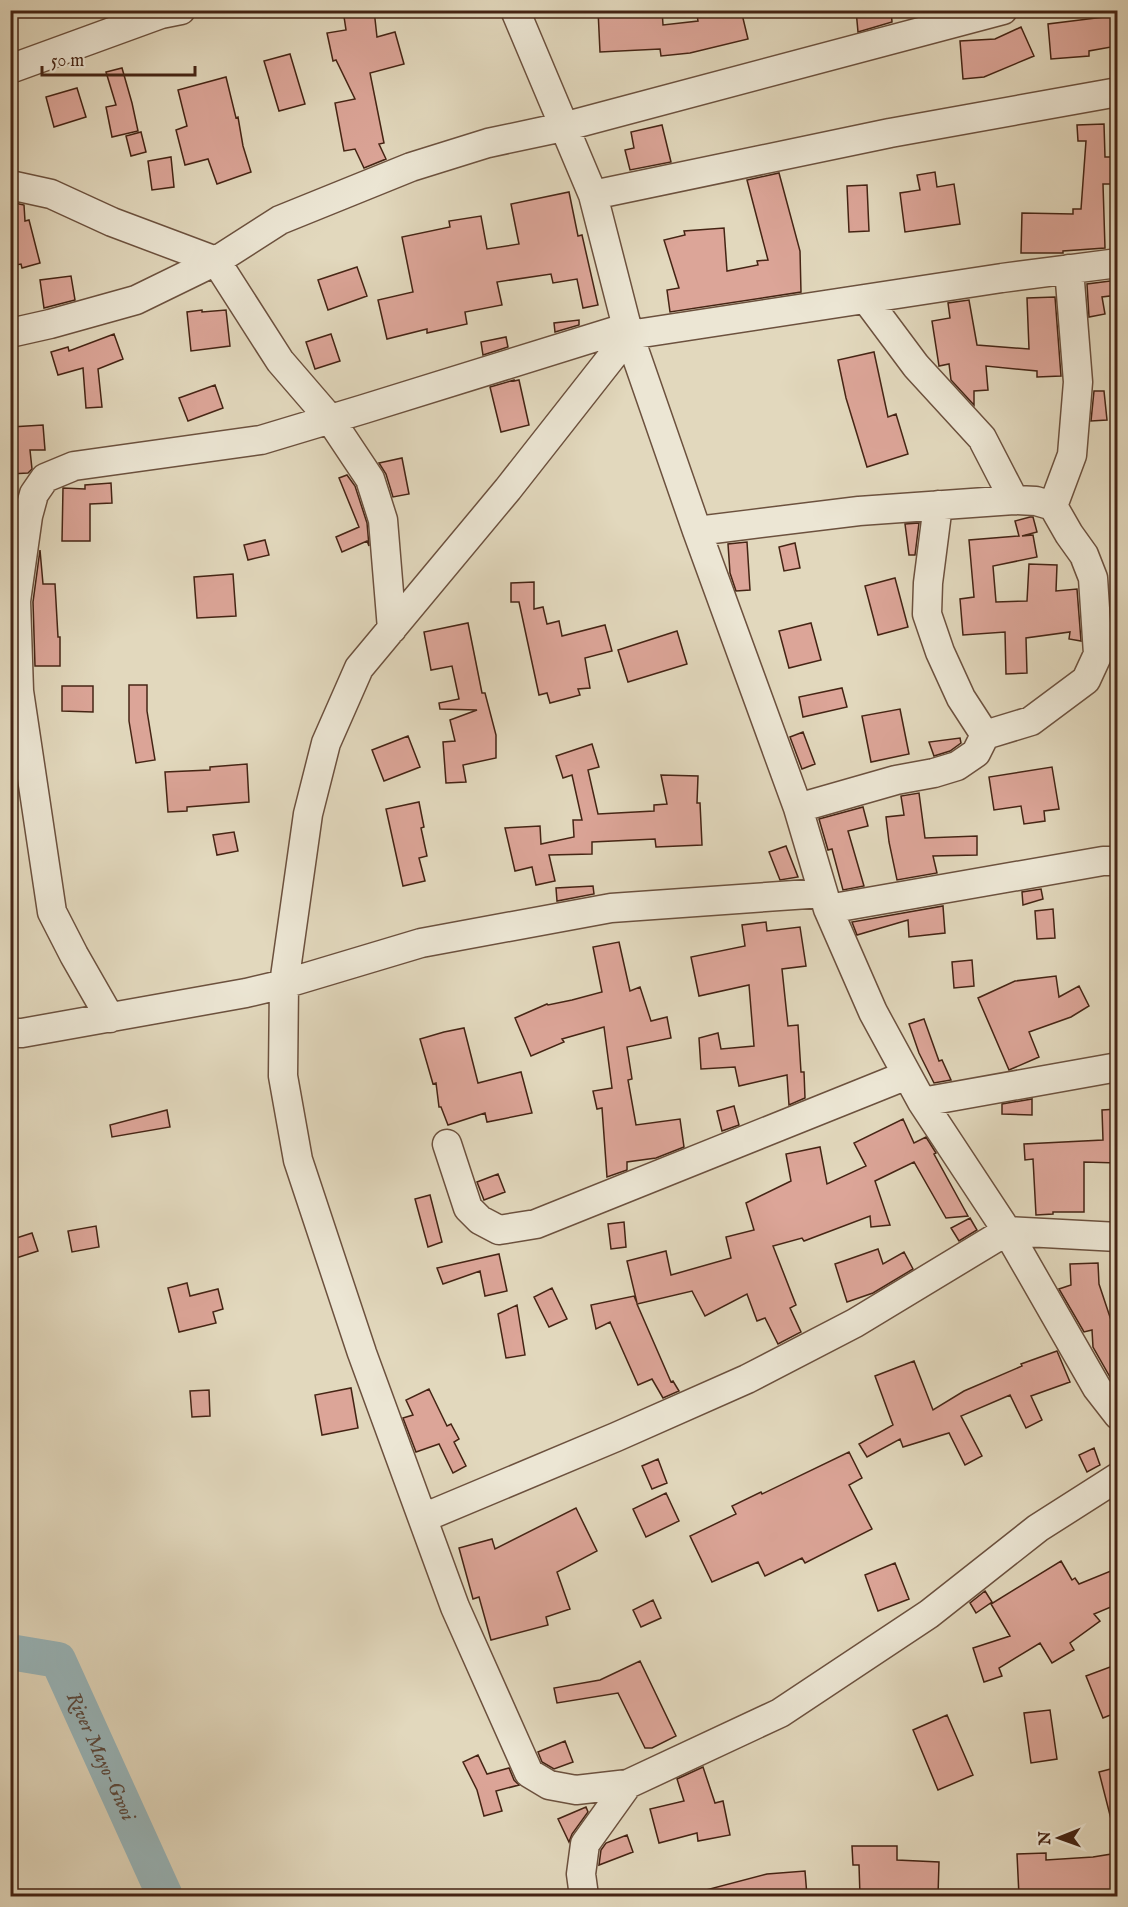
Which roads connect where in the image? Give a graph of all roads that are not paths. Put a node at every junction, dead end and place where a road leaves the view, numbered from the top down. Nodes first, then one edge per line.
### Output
1 (181, 10) edge
2 (515, 10) edge
3 (993, 12) edge
4 (10, 69) edge
5 (1118, 92) edge
6 (563, 127) junction
7 (10, 185) edge
8 (593, 195) junction
9 (216, 261) junction
10 (1118, 263) edge
11 (1069, 269) junction
12 (866, 299) junction
13 (628, 332) junction
14 (10, 333) edge
15 (330, 419) junction
16 (1014, 500) junction
17 (938, 505) junction
18 (1053, 506) junction
19 (697, 531) junction
20 (392, 629) junction
21 (986, 735) junction
22 (798, 808) junction
23 (1118, 861) edge
24 (826, 901) junction
25 (284, 984) junction
26 (110, 1018) junction
27 (10, 1034) edge
28 (1118, 1067) edge
29 (908, 1075) junction
30 (922, 1102) junction
31 (447, 1144) dead end
32 (1007, 1231) junction
33 (1118, 1237) edge
34 (1118, 1415) edge
35 (1118, 1477) edge
36 (423, 1518) junction
37 (628, 1784) junction
38 (584, 1896) edge

1 - 4 street
2 - 6 street
3 - 6 street
5 - 8 street
6 - 8 street
6 - 9 street
7 - 9 street
8 - 13 street
9 - 14 street
9 - 15 street
10 - 11 street
11 - 12 street
11 - 18 street
12 - 13 street
12 - 16 street
13 - 15 street
13 - 19 street
13 - 20 street
15 - 20 street
15 - 26 street
16 - 17 street
16 - 18 street
17 - 19 street
17 - 21 street
18 - 21 street
19 - 22 street
20 - 25 street
21 - 22 street
22 - 24 street
23 - 24 street
24 - 25 street
24 - 29 street
25 - 26 street
25 - 36 street
26 - 27 street
28 - 30 street
29 - 30 street
29 - 31 street
30 - 32 street
32 - 33 street
32 - 34 street
32 - 36 street
35 - 37 street
36 - 37 street
37 - 38 street

